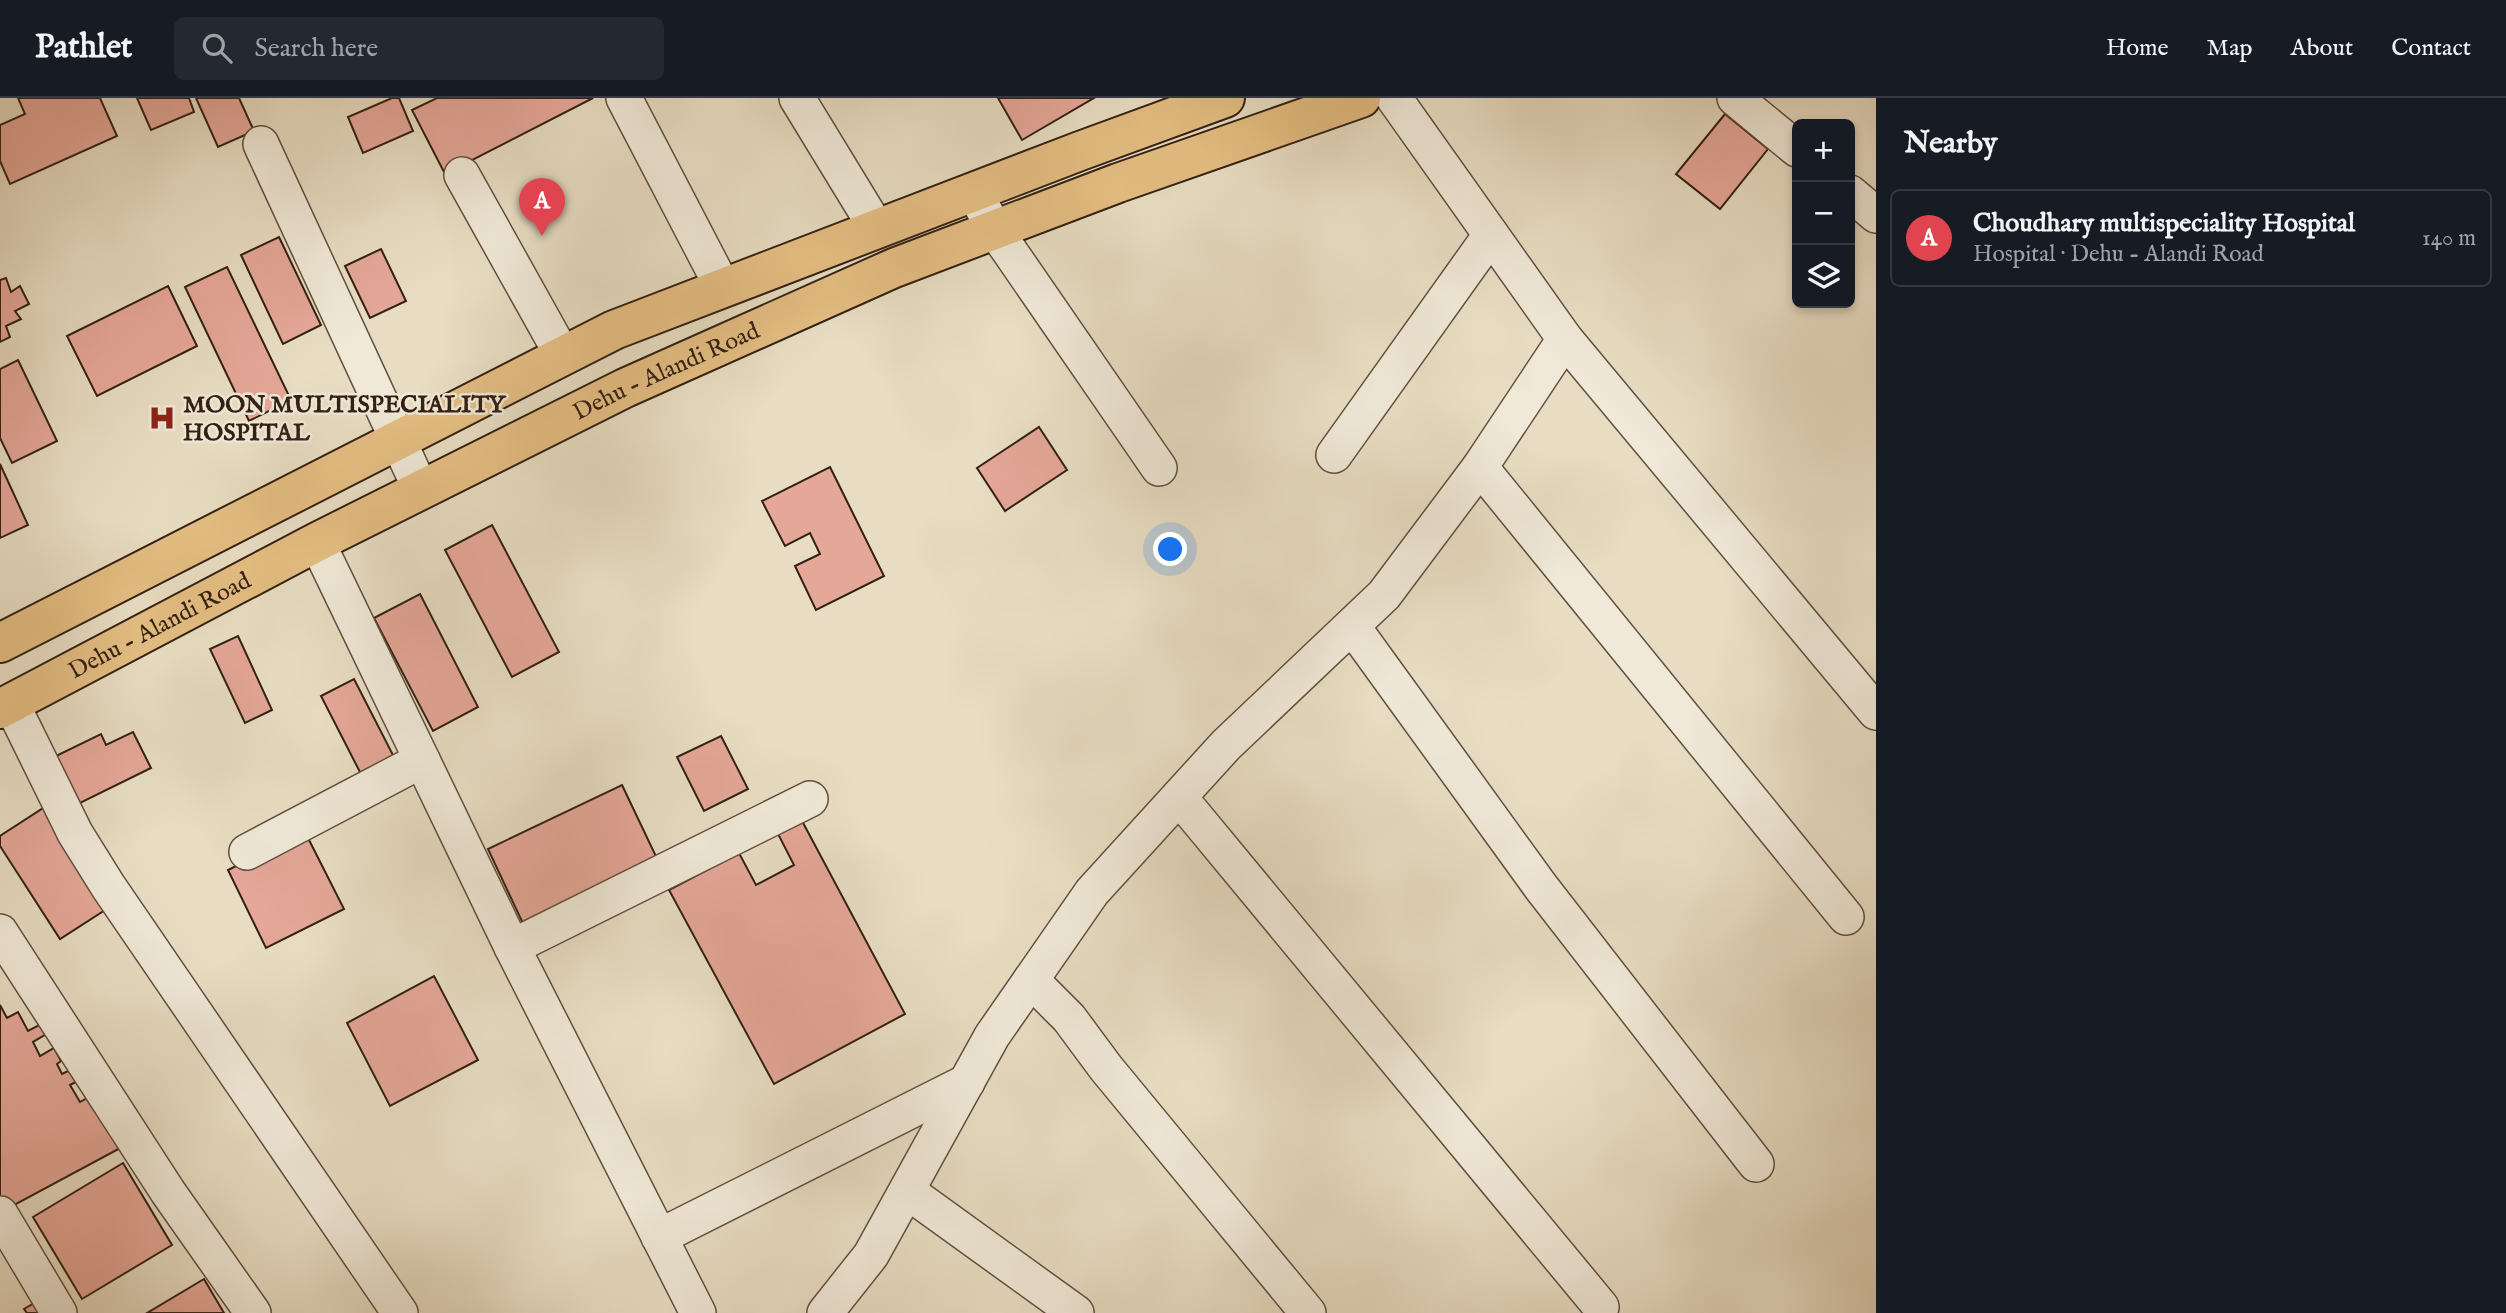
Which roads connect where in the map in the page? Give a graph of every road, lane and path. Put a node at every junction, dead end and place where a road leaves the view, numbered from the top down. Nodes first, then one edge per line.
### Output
1 (624, 98) edge
2 (797, 98) edge
3 (1225, 98) edge
4 (1361, 98) edge
5 (1394, 98) edge
6 (1735, 98) edge
7 (1308, 106) edge
8 (261, 144) dead end
9 (1792, 145) edge
10 (462, 175) dead end
11 (974, 191) junction
12 (1855, 197) edge
13 (1876, 215) edge
14 (877, 229) junction
15 (995, 230) junction
16 (1491, 235) junction
17 (723, 288) junction
18 (1565, 339) junction
19 (563, 356) junction
20 (399, 440) junction
21 (1334, 456) dead end
22 (1480, 467) junction
23 (1159, 468) dead end
24 (421, 490) junction
25 (317, 542) junction
26 (1352, 626) junction
27 (0, 643) edge
28 (6, 706) edge
29 (1876, 712) edge
30 (422, 761) junction
31 (1179, 797) junction
32 (810, 799) dead end
33 (247, 852) dead end
34 (1846, 917) dead end
35 (0, 932) edge
36 (512, 947) junction
37 (1031, 980) junction
38 (967, 1082) junction
39 (1756, 1164) dead end
40 (907, 1191) junction
41 (0, 1214) edge
42 (659, 1237) junction
43 (1601, 1307) dead end
44 (59, 1313) edge
45 (253, 1313) edge
46 (400, 1313) edge
47 (698, 1313) edge
48 (825, 1313) edge
49 (1076, 1313) edge
50 (1308, 1313) edge

1 - 17 lane
2 - 14 lane
3 - 11 main road, Dehu - Alandi Road
4 - 7 main road, Dehu - Alandi Road
5 - 16 lane
6 - 9 lane
7 - 15 main road, Dehu - Alandi Road
8 - 20 lane
10 - 19 lane
11 - 14 main road, Dehu - Alandi Road
11 - 15 lane
12 - 13 lane
14 - 17 main road, Dehu - Alandi Road
15 - 23 lane
15 - 24 main road, Dehu - Alandi Road
16 - 18 lane
16 - 21 lane
17 - 19 main road, Dehu - Alandi Road
18 - 22 lane
18 - 29 lane
19 - 20 main road, Dehu - Alandi Road
20 - 24 lane
20 - 27 main road, Dehu - Alandi Road
22 - 26 lane
22 - 34 lane
24 - 25 main road, Dehu - Alandi Road
25 - 28 main road, Dehu - Alandi Road
25 - 30 lane
26 - 31 lane
26 - 39 lane
28 - 46 lane
30 - 33 lane
30 - 36 lane
31 - 37 lane
31 - 43 lane
32 - 36 lane
35 - 45 lane
36 - 42 lane
37 - 38 lane
37 - 50 lane
38 - 40 lane
38 - 42 lane
40 - 48 lane
40 - 49 lane
41 - 44 lane
42 - 47 lane

